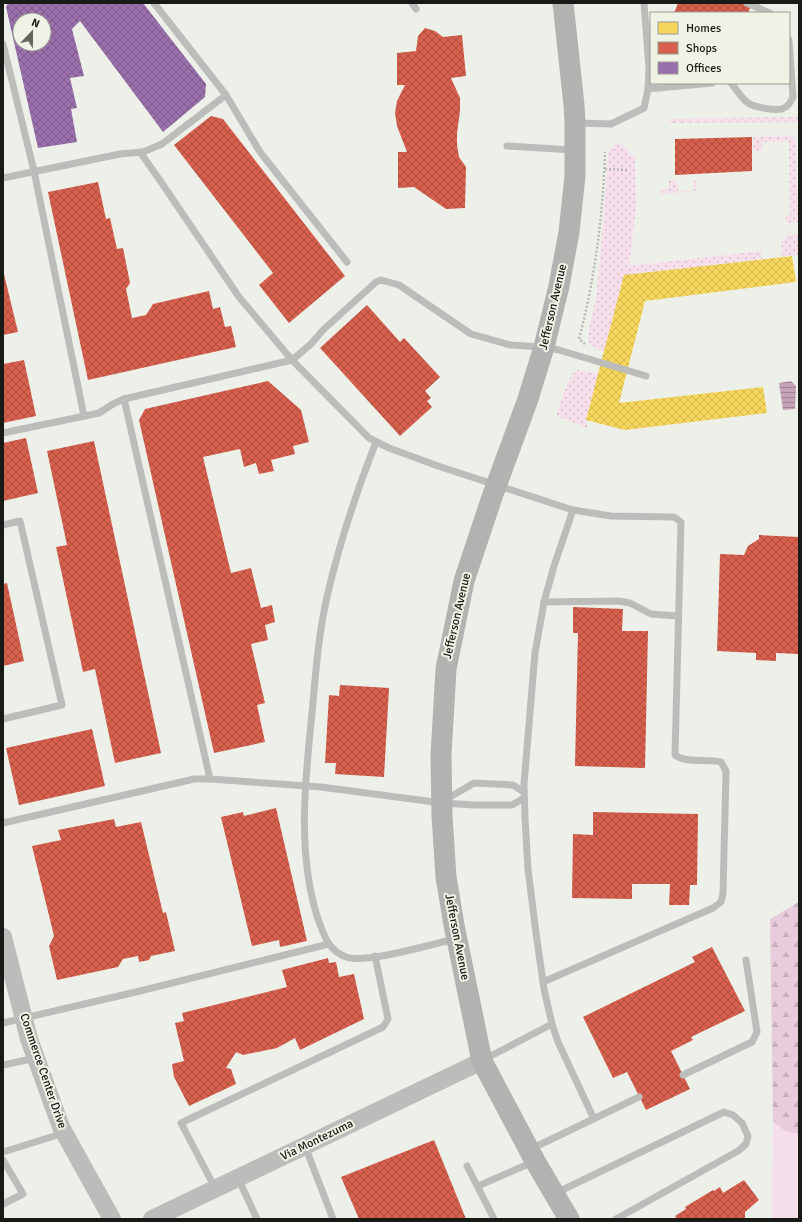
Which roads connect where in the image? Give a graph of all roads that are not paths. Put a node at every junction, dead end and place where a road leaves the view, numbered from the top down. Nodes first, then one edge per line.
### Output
1 (154, 3) edge
2 (563, 3) edge
3 (644, 3) edge
4 (747, 3) edge
5 (768, 12) edge
6 (3, 44) edge
7 (790, 54) edge
8 (701, 84) edge
9 (732, 84) edge
10 (648, 89) junction
11 (226, 95) junction
12 (575, 123) junction
13 (507, 146) dead end
14 (575, 150) junction
15 (140, 152) junction
16 (34, 171) junction
17 (3, 178) edge
18 (347, 262) dead end
19 (544, 347) junction
20 (292, 360) junction
21 (646, 376) dead end
22 (124, 399) junction
23 (84, 416) junction
24 (3, 433) edge
25 (376, 442) junction
26 (496, 485) junction
27 (573, 510) junction
28 (3, 525) edge
29 (544, 602) junction
30 (678, 616) junction
31 (3, 719) edge
32 (210, 779) junction
33 (305, 786) junction
34 (524, 795) junction
35 (442, 802) junction
36 (3, 823) edge
37 (3, 937) edge
38 (457, 939) junction
39 (329, 944) junction
40 (375, 956) junction
41 (746, 960) dead end
42 (7, 969) edge
43 (543, 982) junction
44 (24, 1019) junction
45 (3, 1023) edge
46 (552, 1024) junction
47 (36, 1058) junction
48 (482, 1061) junction
49 (3, 1065) edge
50 (683, 1075) dead end
51 (639, 1097) dead end
52 (594, 1119) junction
53 (64, 1133) junction
54 (304, 1146) junction
55 (3, 1152) edge
56 (532, 1156) junction
57 (3, 1160) edge
58 (467, 1166) dead end
59 (238, 1177) junction
60 (478, 1186) junction
61 (215, 1188) junction
62 (554, 1194) junction
63 (3, 1204) edge
64 (112, 1219) edge
65 (152, 1219) edge
66 (257, 1219) edge
67 (333, 1219) edge
68 (494, 1219) edge
69 (569, 1219) edge
70 (616, 1219) edge

1 - 11 lane
2 - 12 main road, Jefferson Avenue
3 - 10 lane
4 - 5 lane
6 - 16 lane
7 - 9 lane
8 - 10 lane
10 - 12 lane
11 - 15 lane
11 - 18 lane
12 - 14 main road, Jefferson Avenue
13 - 14 lane
14 - 19 main road, Jefferson Avenue
15 - 16 lane
15 - 20 lane
16 - 17 lane
16 - 23 lane
19 - 20 lane
19 - 21 lane
19 - 26 main road, Jefferson Avenue
20 - 22 lane
20 - 25 lane
22 - 23 lane
22 - 32 lane
23 - 24 lane
25 - 26 lane
25 - 33 lane
26 - 27 lane
26 - 35 main road, Jefferson Avenue
27 - 29 lane
27 - 30 lane
28 - 31 lane
29 - 30 lane
29 - 34 lane
30 - 43 lane
32 - 33 lane
32 - 36 lane
33 - 35 lane
33 - 39 lane
34 - 35 lane
34 - 35 lane
34 - 43 lane
35 - 38 main road, Jefferson Avenue
37 - 42 street, Commerce Center Drive
38 - 40 lane
38 - 48 main road, Jefferson Avenue
39 - 40 lane
39 - 44 lane
40 - 61 lane
41 - 50 lane
42 - 44 street, Commerce Center Drive
43 - 46 lane
44 - 45 lane
44 - 47 street, Commerce Center Drive
46 - 48 lane
46 - 52 lane
47 - 49 lane
47 - 53 street, Commerce Center Drive
48 - 54 street, Via Montezuma
48 - 56 main road, Jefferson Avenue
51 - 52 lane
52 - 56 lane
53 - 55 lane
53 - 64 street, Commerce Center Drive
54 - 59 street, Via Montezuma
54 - 67 lane
56 - 60 lane
56 - 62 main road, Jefferson Avenue
57 - 63 lane
58 - 60 lane
59 - 61 street, Via Montezuma
59 - 66 lane
60 - 68 lane
61 - 65 street, Via Montezuma
62 - 69 main road, Jefferson Avenue
62 - 70 lane

